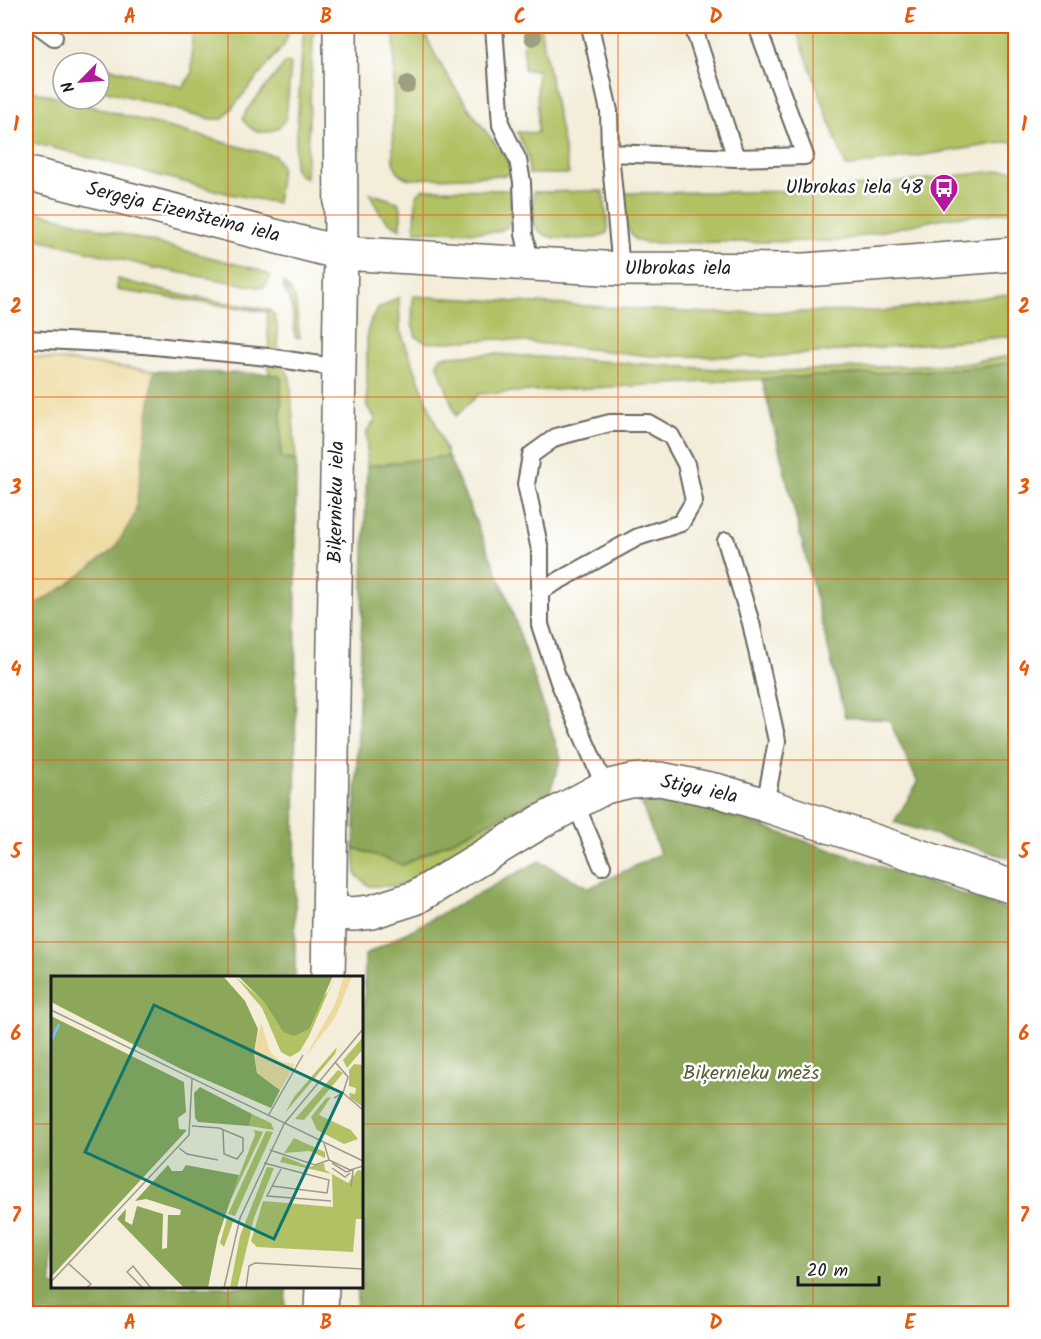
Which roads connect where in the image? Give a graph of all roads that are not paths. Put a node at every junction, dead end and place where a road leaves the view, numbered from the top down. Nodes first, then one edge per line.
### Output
1 (39, 26) edge
2 (340, 26) edge
3 (494, 26) edge
4 (590, 26) edge
5 (693, 26) edge
6 (757, 26) edge
7 (54, 36) dead end
8 (610, 153) junction
9 (736, 158) junction
10 (26, 172) edge
11 (341, 253) junction
12 (1016, 254) edge
13 (531, 265) junction
14 (621, 269) junction
15 (26, 339) edge
16 (339, 368) junction
17 (726, 541) dead end
18 (540, 591) junction
19 (605, 787) junction
20 (575, 803) junction
21 (765, 805) junction
22 (602, 866) dead end
23 (1016, 888) edge
24 (330, 912) junction
25 (328, 976) edge
26 (322, 1288) edge
27 (321, 1314) edge

1 - 7 lane
2 - 11 main road, Biķernieku iela
3 - 13 lane
4 - 8 lane
5 - 9 lane
6 - 9 lane
8 - 9 lane
8 - 14 lane
10 - 11 main road, Sergeja Eizenšteina iela
11 - 13 main road, Ulbrokas iela
11 - 16 main road, Biķernieku iela
12 - 14 main road, Ulbrokas iela
13 - 14 main road, Ulbrokas iela
15 - 16 lane
16 - 24 main road, Biķernieku iela
17 - 21 lane
18 - 18 lane
18 - 19 lane
19 - 20 main road, Stigu iela
19 - 21 main road, Stigu iela
20 - 22 lane
20 - 24 main road, Stigu iela
21 - 23 main road, Stigu iela
24 - 25 main road, Biķernieku iela
26 - 27 main road

